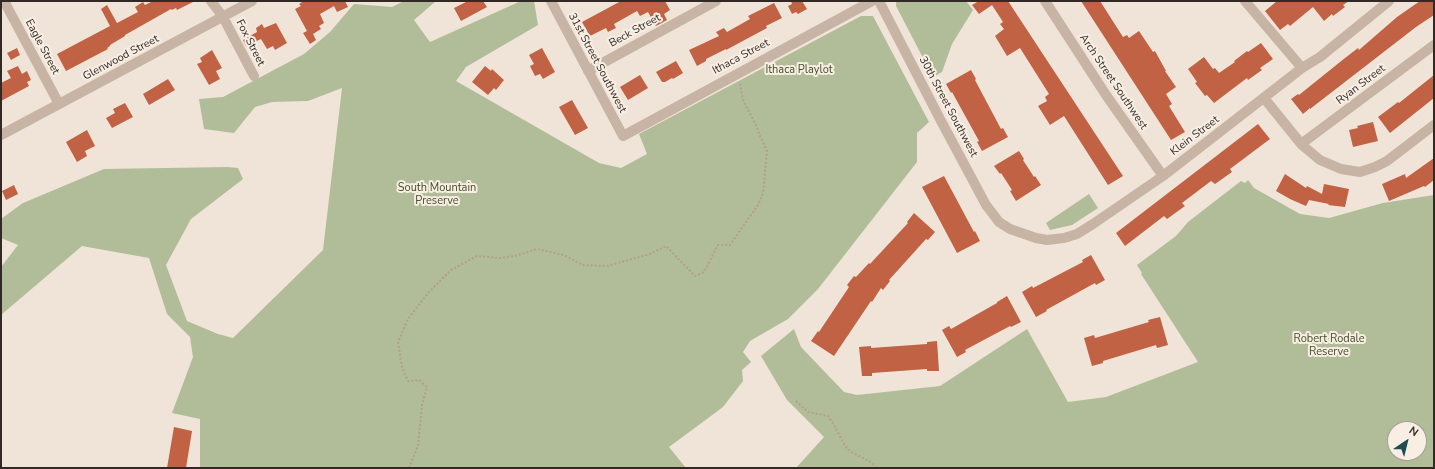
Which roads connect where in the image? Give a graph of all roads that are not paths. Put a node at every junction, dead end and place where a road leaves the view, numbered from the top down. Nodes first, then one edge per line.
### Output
1 (4, 1) edge
2 (211, 1) edge
3 (252, 1) edge
4 (716, 1) edge
5 (872, 1) edge
6 (879, 1) edge
7 (1045, 1) edge
8 (1245, 1) edge
9 (1389, 1) edge
10 (555, 3) edge
11 (223, 17) junction
12 (1434, 45) edge
13 (1302, 68) junction
14 (588, 71) junction
15 (254, 76) dead end
16 (1264, 98) junction
17 (59, 104) junction
18 (1434, 125) edge
19 (1, 135) edge
20 (622, 136) joint
21 (1301, 144) junction
22 (1163, 176) junction
23 (999, 222) joint

1 - 17 street, Eagle Street
2 - 11 street, Fox Street
3 - 11 street, Glenwood Street
4 - 14 street, Beck Street
5 - 20 street, Ithaca Street
6 - 23 street, 30th Street Southwest
7 - 22 street, Arch Street Southwest
8 - 13 street
9 - 13 street, Klein Street
10 - 14 street, 31st Street Southwest
11 - 15 street, Fox Street
11 - 17 street, Glenwood Street
12 - 21 street, Ryan Street
13 - 16 street, Klein Street
14 - 20 street, 31st Street Southwest
16 - 21 street
16 - 22 street, Klein Street
17 - 19 street, Glenwood Street
18 - 21 street
22 - 23 street, Klein Street

